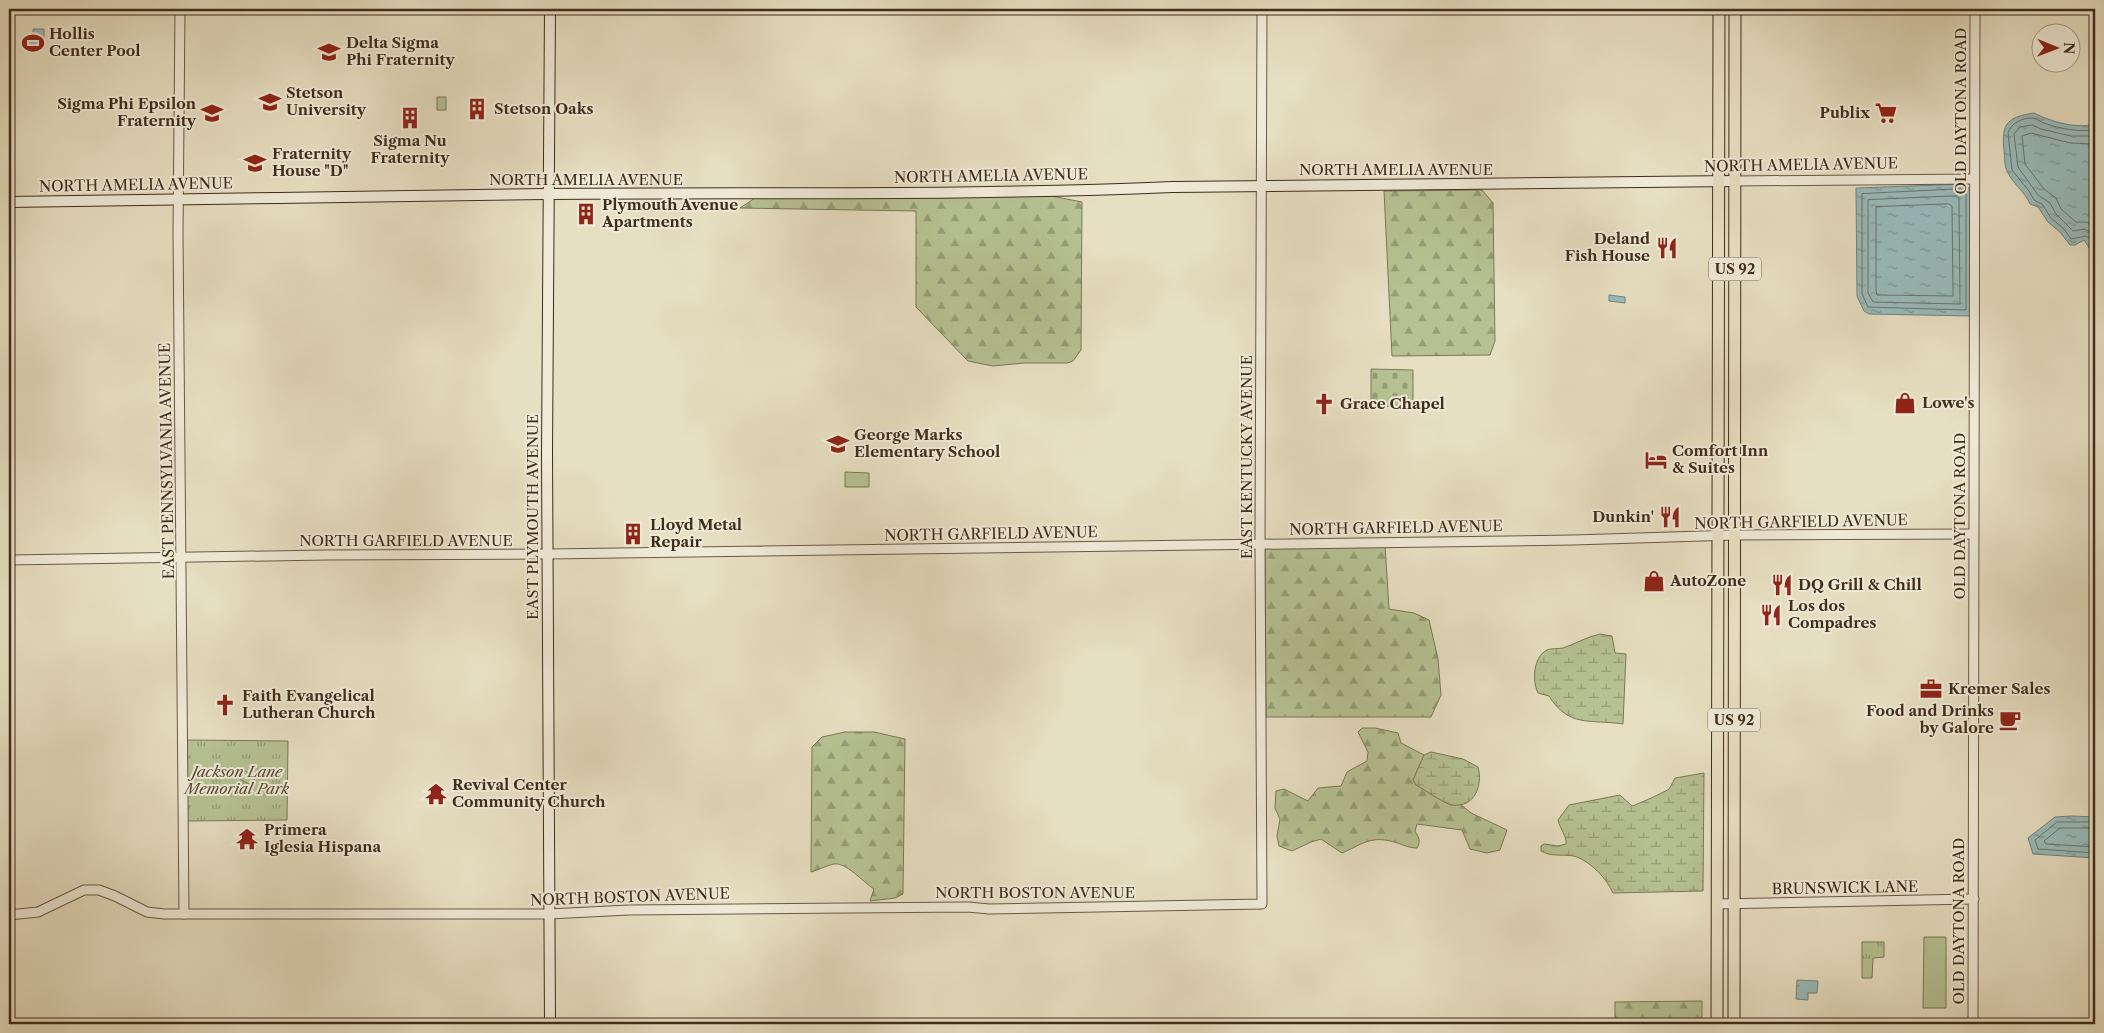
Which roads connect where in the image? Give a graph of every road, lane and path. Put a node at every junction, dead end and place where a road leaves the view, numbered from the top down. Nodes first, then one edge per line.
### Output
1 (180, 9) edge
2 (550, 9) edge
3 (1262, 9) edge
4 (1719, 9) edge
5 (1723, 9) edge
6 (1736, 9) edge
7 (1976, 9) edge
8 (1736, 32) junction
9 (1974, 178) junction
10 (1719, 181) junction
11 (1734, 181) junction
12 (1262, 186) junction
13 (549, 194) junction
14 (178, 199) junction
15 (9, 202) edge
16 (1718, 334) junction
17 (1735, 358) junction
18 (1718, 363) junction
19 (1735, 381) junction
20 (1973, 534) junction
21 (1735, 535) junction
22 (1717, 536) junction
23 (1260, 543) junction
24 (548, 554) junction
25 (182, 557) junction
26 (9, 560) edge
27 (1974, 899) junction
28 (1262, 904) joint
29 (1717, 904) junction
30 (1734, 904) junction
31 (184, 914) junction
32 (549, 914) junction
33 (9, 915) edge
34 (550, 1024) edge
35 (1717, 1024) edge
36 (1734, 1024) edge
37 (1973, 1024) edge

1 - 14 street, EAST PENNSYLVANIA AVENUE
2 - 13 main road, EAST PLYMOUTH AVENUE
3 - 12 street, EAST KENTUCKY AVENUE
4 - 10 main road, US 92
5 - 8 main road
6 - 8 main road, US 92
7 - 9 street, OLD DAYTONA ROAD
8 - 11 main road, US 92
9 - 11 street, NORTH AMELIA AVENUE
9 - 20 street, OLD DAYTONA ROAD
10 - 11 main road, NORTH AMELIA AVENUE
10 - 12 main road, NORTH AMELIA AVENUE
10 - 16 main road, US 92
11 - 17 main road, US 92
12 - 13 main road, NORTH AMELIA AVENUE
12 - 23 street, EAST KENTUCKY AVENUE
13 - 14 main road, NORTH AMELIA AVENUE
13 - 24 main road, EAST PLYMOUTH AVENUE
14 - 15 main road, NORTH AMELIA AVENUE
14 - 25 street, EAST PENNSYLVANIA AVENUE
16 - 17 main road
16 - 18 main road, US 92
17 - 19 main road, US 92
18 - 19 main road
18 - 22 main road, US 92
19 - 21 main road, US 92
20 - 21 street, NORTH GARFIELD AVENUE
20 - 27 street, OLD DAYTONA ROAD
21 - 22 street, NORTH GARFIELD AVENUE
21 - 30 main road, US 92
22 - 23 street, NORTH GARFIELD AVENUE
22 - 29 main road, US 92
23 - 24 street, NORTH GARFIELD AVENUE
23 - 28 street, EAST KENTUCKY AVENUE
24 - 25 street, NORTH GARFIELD AVENUE
24 - 32 main road, EAST PLYMOUTH AVENUE
25 - 26 street, NORTH GARFIELD AVENUE
25 - 31 street, EAST PENNSYLVANIA AVENUE
27 - 30 street, BRUNSWICK LANE
27 - 37 street, OLD DAYTONA ROAD
28 - 32 street, NORTH BOSTON AVENUE
29 - 30 street, BRUNSWICK LANE
29 - 35 main road, US 92
30 - 36 main road, US 92
31 - 32 street, NORTH BOSTON AVENUE
31 - 33 street, NORTH BOSTON AVENUE
32 - 34 main road, EAST PLYMOUTH AVENUE

